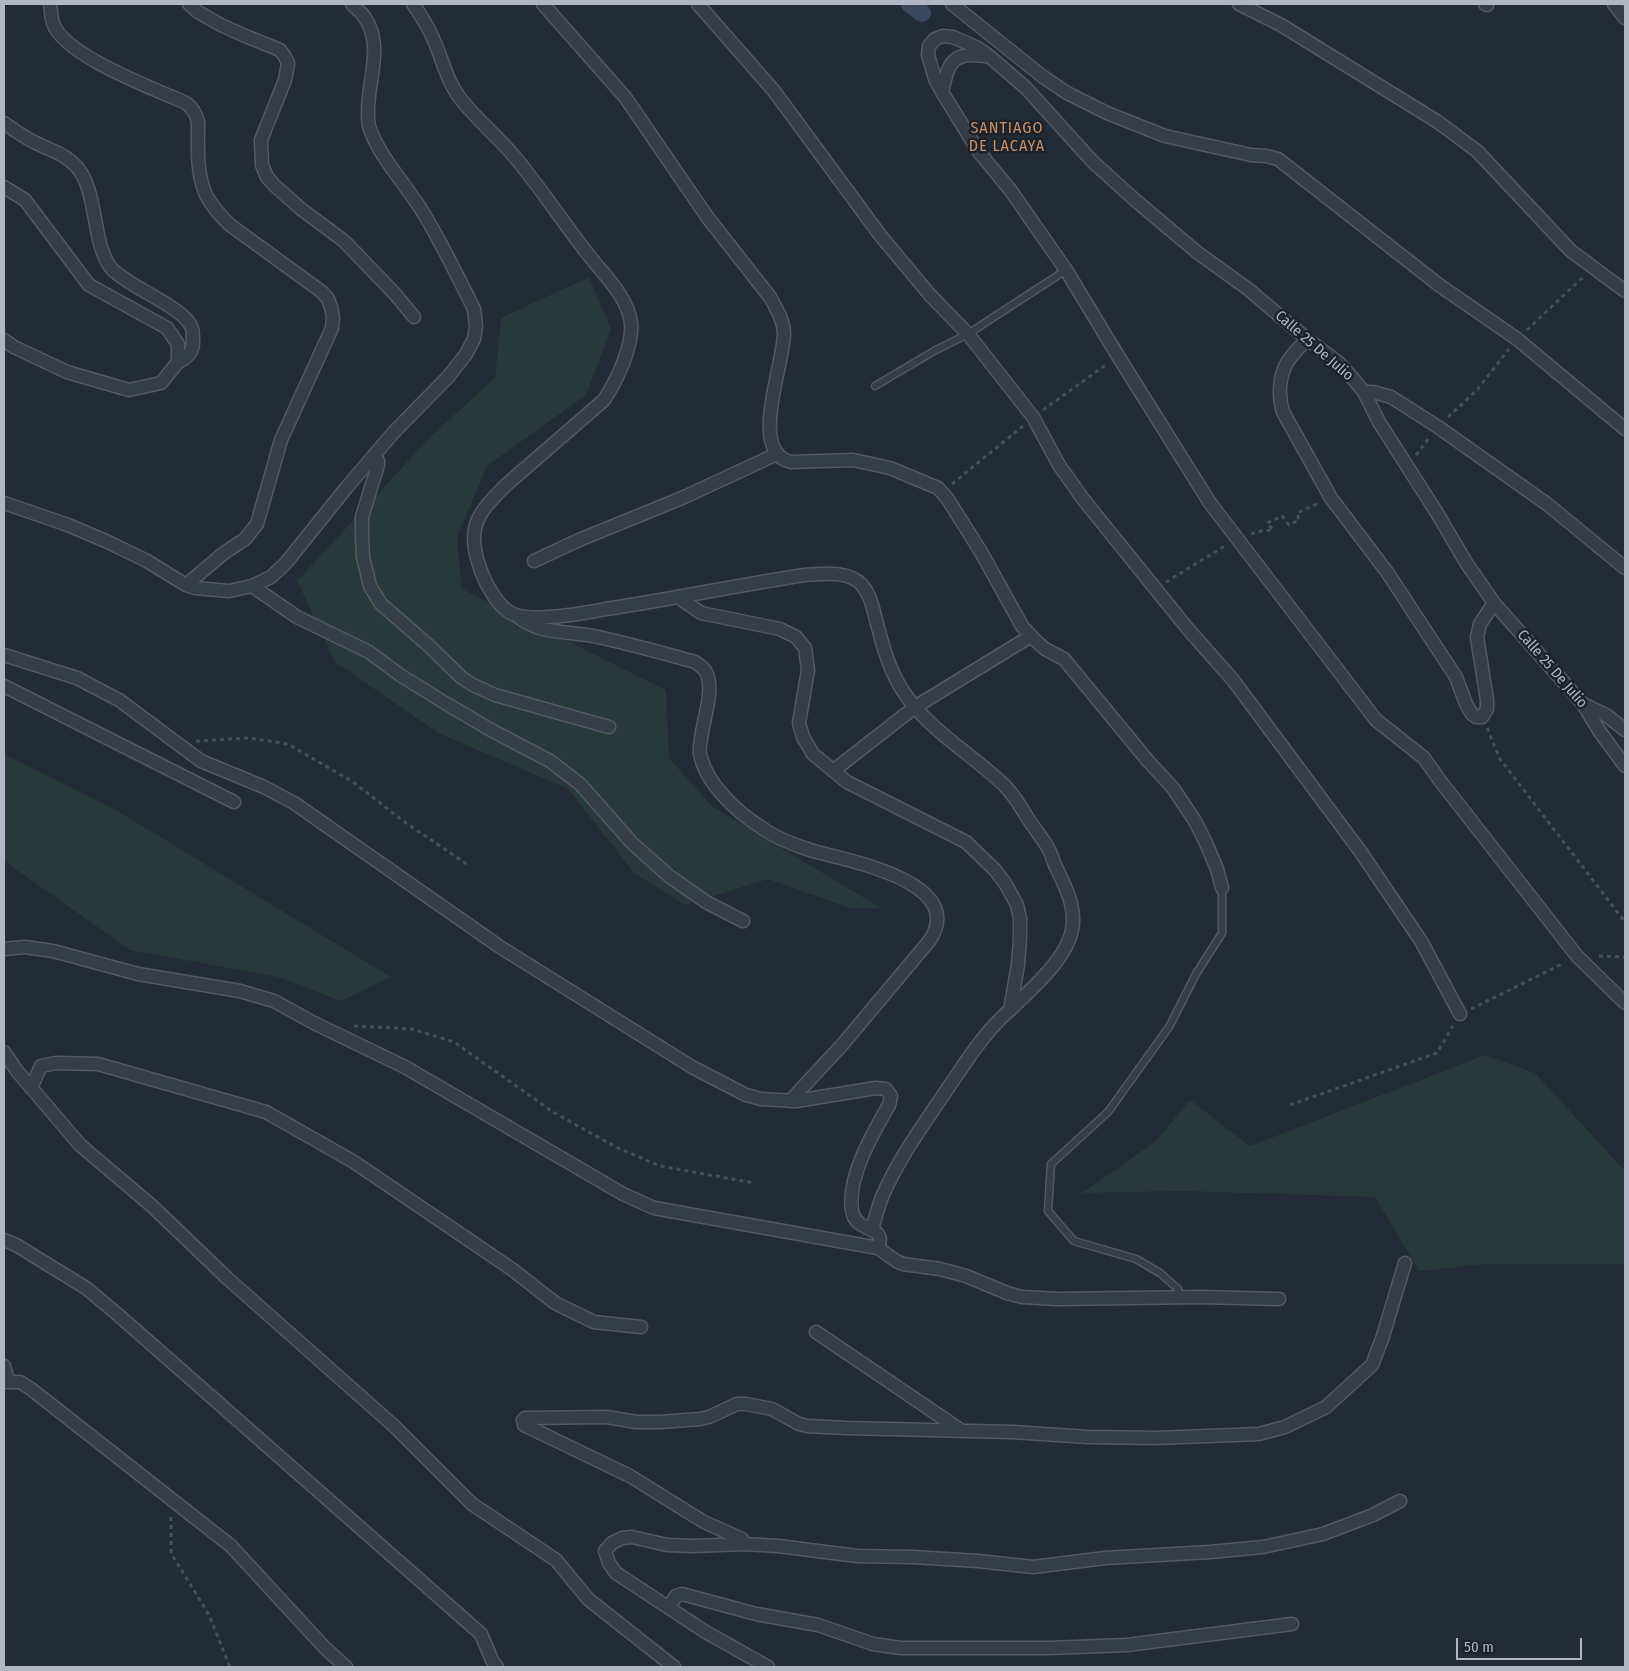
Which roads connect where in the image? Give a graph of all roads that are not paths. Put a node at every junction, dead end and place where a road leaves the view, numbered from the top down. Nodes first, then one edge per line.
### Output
1 (50, 4) edge
2 (189, 4) edge
3 (352, 4) edge
4 (413, 4) edge
5 (543, 4) edge
6 (698, 4) edge
7 (952, 4) edge
8 (1239, 4) edge
9 (1614, 4) edge
10 (1625, 18) edge
11 (989, 56) junction
12 (1036, 72) junction
13 (1026, 88) junction
14 (942, 92) junction
15 (4, 123) edge
16 (4, 187) edge
17 (1066, 270) junction
18 (1625, 291) edge
19 (414, 317) dead end
20 (968, 334) junction
21 (1307, 339) junction
22 (4, 340) edge
23 (178, 362) junction
24 (875, 386) dead end
25 (1364, 392) junction
26 (1625, 429) edge
27 (777, 454) junction
28 (374, 455) junction
29 (4, 503) edge
30 (534, 562) dead end
31 (1625, 568) edge
32 (186, 585) junction
33 (252, 586) junction
34 (678, 597) junction
35 (1494, 603) junction
36 (516, 616) junction
37 (1031, 636) junction
38 (4, 655) edge
39 (4, 686) edge
40 (1583, 704) junction
41 (915, 707) junction
42 (609, 727) dead end
43 (1625, 730) edge
44 (1625, 766) edge
45 (834, 771) junction
46 (234, 802) dead end
47 (1222, 888) joint
48 (743, 921) dead end
49 (4, 949) edge
50 (1625, 1003) edge
51 (1010, 1010) junction
52 (1460, 1014) road end
53 (4, 1052) edge
54 (31, 1088) junction
55 (790, 1101) junction
56 (872, 1230) junction
57 (4, 1240) edge
58 (878, 1248) junction
59 (1404, 1263) dead end
60 (1181, 1298) junction
61 (1279, 1299) dead end
62 (640, 1327) dead end
63 (816, 1332) dead end
64 (4, 1366) edge
65 (6, 1381) edge
66 (962, 1431) junction
67 (1400, 1501) dead end
68 (744, 1544) junction
69 (670, 1607) junction
70 (1292, 1624) dead end
71 (346, 1667) edge
72 (497, 1667) edge
73 (674, 1667) edge
74 (768, 1667) edge

1 - 32 street
2 - 19 street
3 - 28 street
4 - 36 street
5 - 27 street
6 - 20 street
7 - 12 street
8 - 18 street
9 - 10 street
11 - 13 street, Calle 25 De Julio
11 - 14 street
11 - 14 street, Calle 25 De Julio
12 - 13 street
12 - 26 street
13 - 21 street, Calle 25 De Julio
14 - 17 street
15 - 23 street
16 - 23 street
17 - 20 lane
17 - 50 street
20 - 24 lane
20 - 52 street
21 - 25 street, Calle 25 De Julio
21 - 35 street
22 - 23 street
25 - 31 street
25 - 35 street, Calle 25 De Julio
27 - 30 street
27 - 37 street
28 - 33 street
28 - 42 street
29 - 32 street
32 - 33 street
33 - 48 street
34 - 36 street
34 - 41 street
34 - 45 street
35 - 40 street, Calle 25 De Julio
36 - 55 street
37 - 41 street
37 - 47 street
38 - 55 street
39 - 46 street
40 - 43 street
40 - 44 street, Calle 25 De Julio
41 - 45 street
41 - 51 street
45 - 51 street
47 - 60 lane
49 - 58 street
51 - 56 street
53 - 54 street
54 - 62 street
54 - 73 street
55 - 56 street
56 - 58 street
57 - 72 street
58 - 60 street
59 - 66 street
60 - 61 street
63 - 66 street
64 - 65 street
65 - 71 street
66 - 68 street
67 - 68 street
68 - 69 street
69 - 70 street
69 - 74 street

